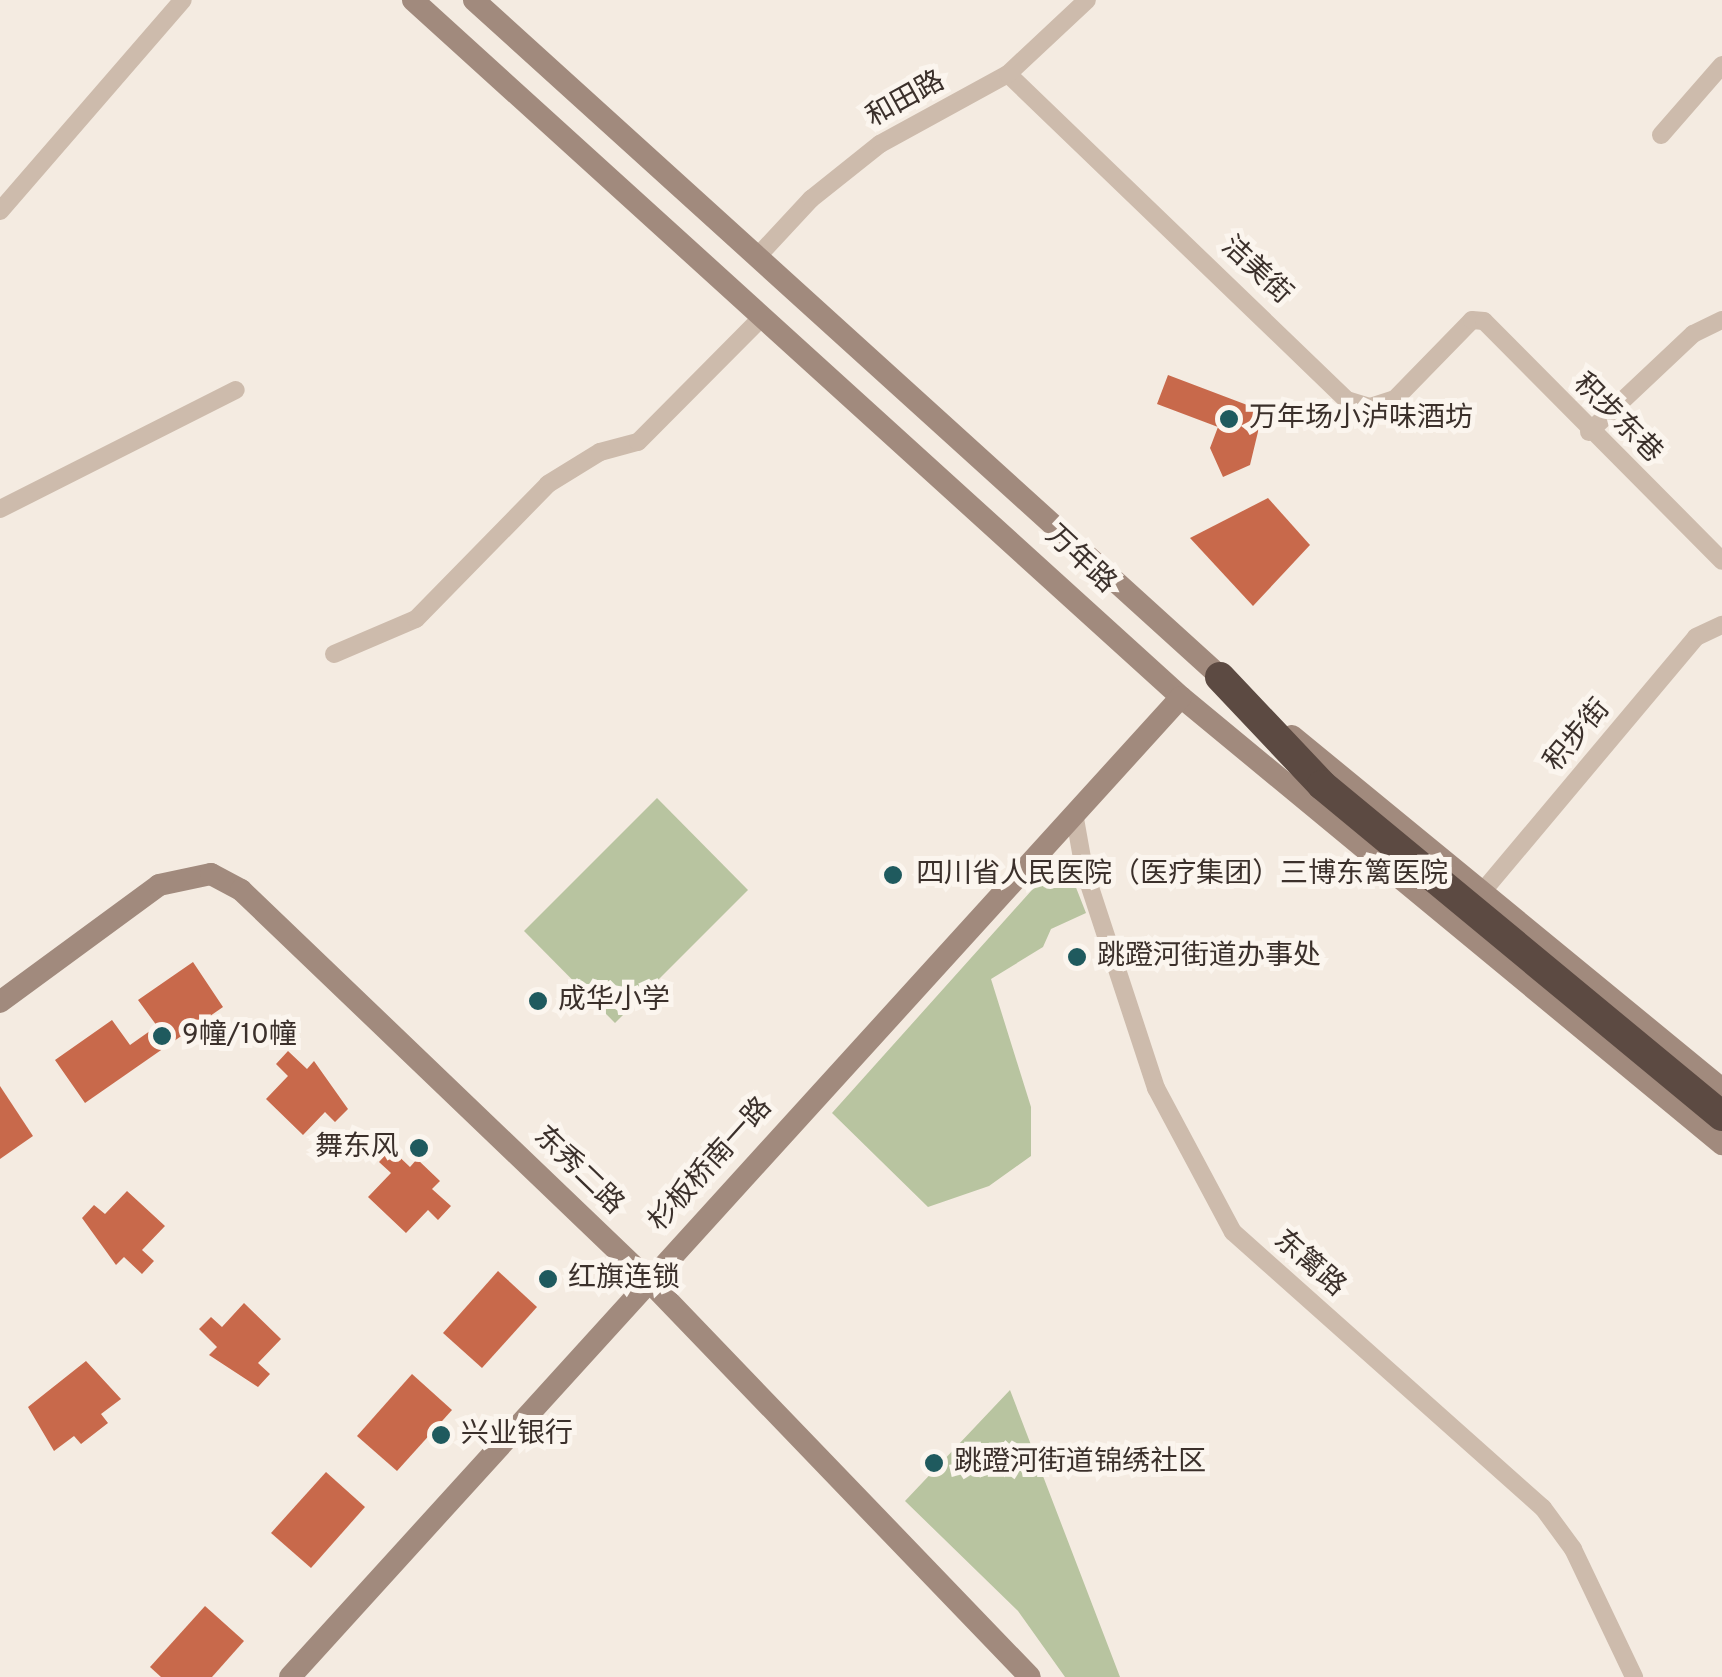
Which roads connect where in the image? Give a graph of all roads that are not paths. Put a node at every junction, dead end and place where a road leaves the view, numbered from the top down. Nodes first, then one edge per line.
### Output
1 (183, 0) edge
2 (413, 0) edge
3 (474, 0) edge
4 (1088, 0) edge
5 (1722, 65) edge
6 (1008, 74) junction
7 (1661, 135) dead end
8 (0, 211) edge
9 (758, 256) junction
10 (764, 316) junction
11 (1472, 320) joint
12 (1722, 320) edge
13 (236, 390) dead end
14 (1588, 432) junction
15 (3, 504) edge
16 (1722, 561) edge
17 (1722, 626) edge
18 (334, 654) dead end
19 (1220, 677) junction
20 (1181, 697) junction
21 (1074, 813) junction
22 (1483, 891) junction
23 (0, 1002) edge
24 (1722, 1089) edge
25 (1722, 1116) edge
26 (1722, 1144) edge
27 (647, 1280) junction
28 (290, 1677) edge
29 (1030, 1677) edge
30 (1634, 1677) edge

1 - 8 street
2 - 10 main road, 万年路
3 - 9 main road, 万年路
4 - 6 street, 和田路
5 - 7 street
6 - 9 street, 和田路
6 - 11 street, 洁美街
9 - 19 main road, 万年路
10 - 18 street
10 - 20 main road, 万年路
11 - 14 street, 积步东巷
12 - 14 street
13 - 15 street
14 - 16 street, 积步东巷
17 - 22 street, 积步街
19 - 22 main road, 万年路
19 - 25 highway
20 - 21 main road, 杉板桥南一路
20 - 26 main road, 万年路
21 - 27 main road, 杉板桥南一路
21 - 30 street, 东篱路
22 - 24 main road, 万年路
23 - 27 main road, 东秀二路
27 - 28 main road, 杉板桥南一路
27 - 29 main road, 东秀二路

